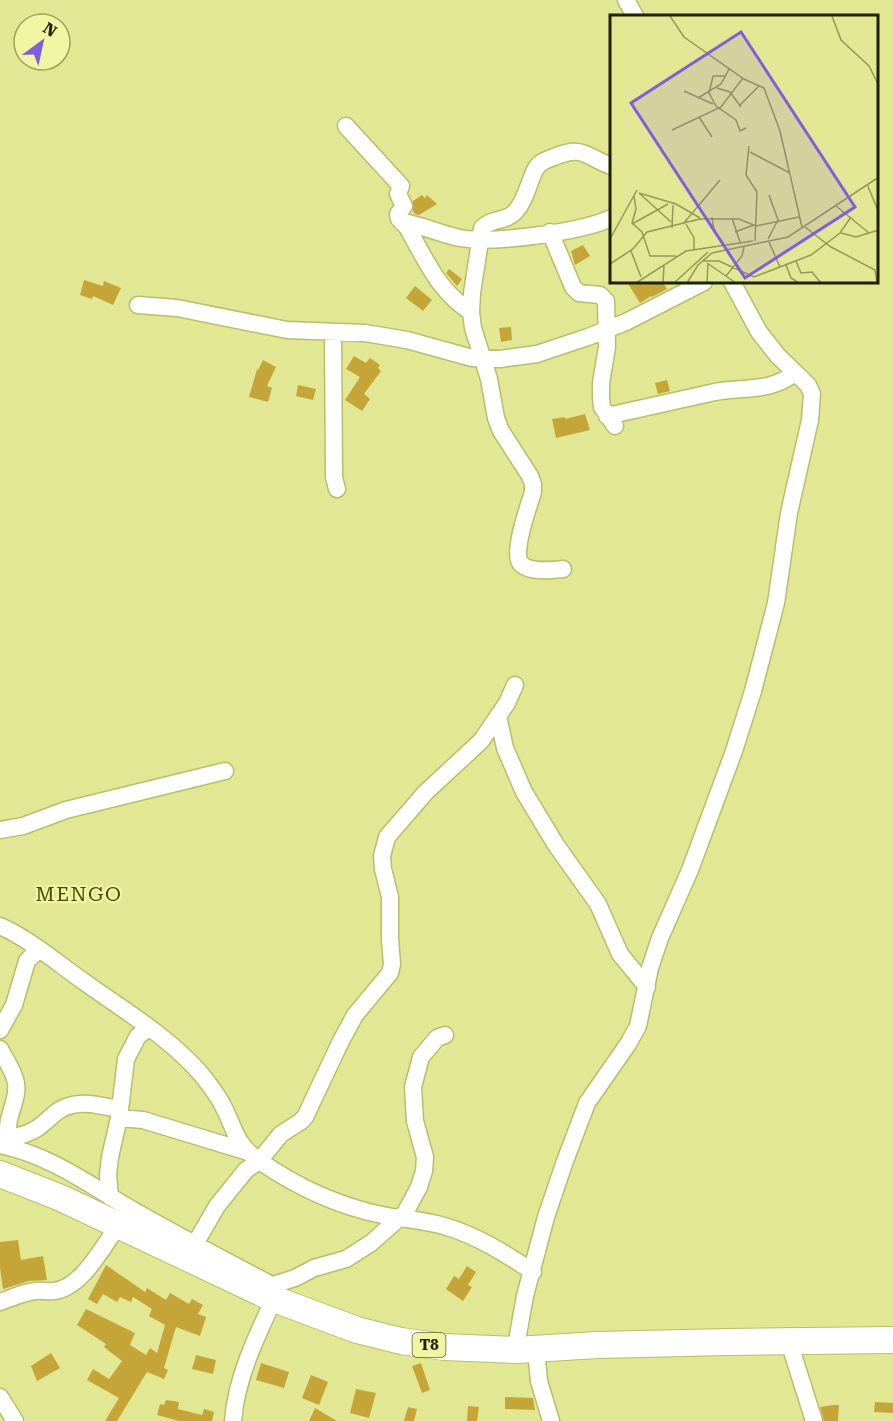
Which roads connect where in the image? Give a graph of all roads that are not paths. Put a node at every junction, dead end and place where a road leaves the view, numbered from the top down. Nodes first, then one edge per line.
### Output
1 (626, 0) edge
2 (634, 15) edge
3 (346, 126) dead end
4 (610, 166) edge
5 (610, 218) edge
6 (402, 222) junction
7 (550, 232) junction
8 (481, 240) junction
9 (700, 284) edge
10 (733, 284) edge
11 (138, 305) dead end
12 (471, 312) junction
13 (606, 330) junction
14 (333, 332) junction
15 (483, 359) junction
16 (794, 373) junction
17 (337, 489) dead end
18 (563, 569) dead end
19 (515, 685) dead end
20 (498, 716) junction
21 (225, 771) dead end
22 (0, 830) edge
23 (0, 926) edge
24 (39, 948) junction
25 (647, 987) junction
26 (149, 1028) junction
27 (0, 1030) edge
28 (445, 1035) dead end
29 (0, 1049) edge
30 (119, 1114) junction
31 (3, 1141) edge
32 (252, 1156) junction
33 (0, 1174) edge
34 (110, 1197) junction
35 (400, 1219) junction
36 (118, 1226) junction
37 (195, 1244) junction
38 (533, 1272) junction
39 (274, 1292) junction
40 (0, 1302) edge
41 (893, 1340) edge
42 (789, 1342) junction
43 (524, 1345) junction
44 (0, 1397) edge
45 (15, 1421) edge
46 (233, 1421) edge
47 (551, 1421) edge
48 (814, 1421) edge

1 - 2 street
3 - 6 street
4 - 8 street
5 - 7 street
6 - 8 street
6 - 12 street
7 - 8 street
7 - 13 street
8 - 12 street
9 - 13 street
10 - 16 street
11 - 14 street
12 - 15 street
13 - 15 street
13 - 16 street
14 - 15 street
14 - 17 street
15 - 18 street
16 - 25 street
19 - 20 street
20 - 25 street
20 - 32 street
21 - 22 street
23 - 24 street
24 - 26 street
24 - 27 street
25 - 38 street
26 - 30 street
26 - 32 street
28 - 35 street
29 - 31 street
30 - 31 street
30 - 32 street
30 - 34 street
31 - 34 street
32 - 35 street
32 - 37 street
33 - 36 highway, T8
34 - 37 street
35 - 38 street
35 - 39 street
36 - 39 highway, T8
36 - 40 street
37 - 39 street
38 - 43 street
39 - 43 highway, T8
39 - 46 street
41 - 42 highway, T8
42 - 43 highway, T8
42 - 48 street
43 - 47 street
44 - 45 street

